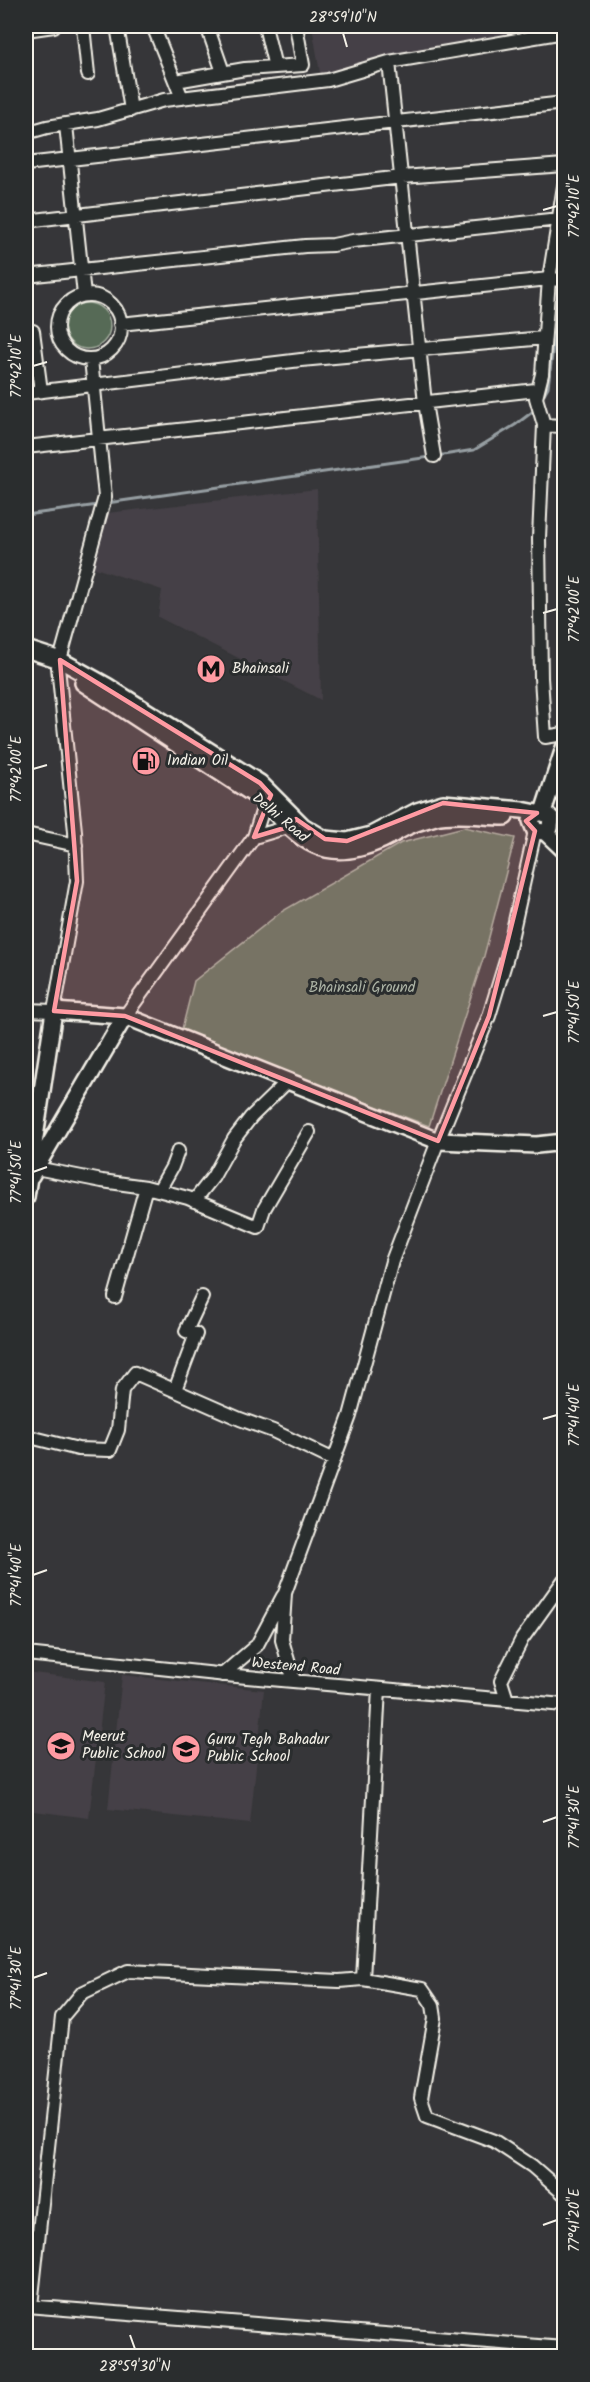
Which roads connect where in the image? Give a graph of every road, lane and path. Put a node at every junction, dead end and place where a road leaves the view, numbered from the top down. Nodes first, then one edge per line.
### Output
1 (54, 26) edge
2 (83, 26) edge
3 (117, 26) edge
4 (153, 26) edge
5 (207, 26) edge
6 (265, 26) edge
7 (296, 26) edge
8 (26, 30) edge
9 (564, 32) edge
10 (389, 62) junction
11 (275, 67) junction
12 (223, 72) junction
13 (88, 74) dead end
14 (176, 81) junction
15 (182, 98) junction
16 (564, 103) edge
17 (130, 110) junction
18 (396, 123) junction
19 (66, 125) junction
20 (26, 133) edge
21 (70, 159) junction
22 (26, 164) edge
23 (564, 165) edge
24 (402, 177) junction
25 (564, 186) edge
26 (76, 216) junction
27 (559, 219) junction
28 (26, 221) edge
29 (408, 235) junction
30 (81, 270) junction
31 (26, 276) edge
32 (549, 279) junction
33 (564, 280) edge
34 (414, 293) junction
35 (84, 295) junction
36 (120, 324) junction
37 (57, 328) junction
38 (29, 331) edge
39 (544, 338) junction
40 (420, 350) junction
41 (91, 359) junction
42 (94, 385) junction
43 (41, 391) junction
44 (26, 393) edge
45 (536, 394) junction
46 (425, 403) junction
47 (542, 420) junction
48 (564, 426) edge
49 (99, 438) junction
50 (26, 447) edge
51 (434, 456) dead end
52 (26, 648) edge
53 (26, 658) edge
54 (59, 663) junction
55 (564, 734) edge
56 (564, 748) edge
57 (268, 799) junction
58 (540, 821) junction
59 (292, 823) junction
60 (564, 827) edge
61 (26, 834) edge
62 (254, 837) junction
63 (76, 845) junction
64 (564, 850) edge
65 (26, 1010) edge
66 (54, 1011) junction
67 (125, 1016) junction
68 (288, 1081) junction
69 (309, 1132) dead end
70 (438, 1141) junction
71 (564, 1142) edge
72 (178, 1150) dead end
73 (36, 1168) junction
74 (26, 1184) edge
75 (146, 1187) junction
76 (159, 1190) junction
77 (26, 1197) edge
78 (194, 1201) junction
79 (115, 1297) dead end
80 (202, 1297) dead end
81 (175, 1390) junction
82 (26, 1436) edge
83 (334, 1460) junction
84 (564, 1580) edge
85 (285, 1593) junction
86 (26, 1654) edge
87 (222, 1675) junction
88 (294, 1681) junction
89 (379, 1689) junction
90 (507, 1700) junction
91 (564, 1705) edge
92 (363, 1979) junction
93 (564, 2194) edge
94 (28, 2306) edge
95 (564, 2348) edge

1 - 8 street
2 - 13 street
3 - 17 street
4 - 14 street
5 - 12 street
6 - 11 street
7 - 11 street
9 - 10 street
10 - 15 street
10 - 18 street
11 - 12 street
12 - 14 street
14 - 15 street
15 - 17 street
16 - 18 street
17 - 19 street
18 - 21 street
18 - 24 street
19 - 20 street
19 - 21 street
21 - 22 street
21 - 26 street
23 - 24 street
24 - 26 street
24 - 29 street
25 - 27 street
26 - 28 street
26 - 30 street
27 - 29 street
27 - 32 street
29 - 30 street
29 - 34 street
30 - 31 street
30 - 35 street
32 - 33 street
32 - 34 street
32 - 39 street
34 - 36 street
34 - 40 street
35 - 36 street
35 - 37 street
36 - 41 street
37 - 38 street
37 - 41 street
38 - 43 street
39 - 40 street
39 - 45 street
40 - 42 street
40 - 46 street
41 - 42 street
42 - 43 street
42 - 49 street
43 - 44 street
45 - 46 street
45 - 47 street
46 - 49 street
46 - 51 street
47 - 48 street
47 - 55 street
49 - 50 street
49 - 54 street
52 - 54 main road
53 - 54 main road
54 - 57 main road, Delhi Road
54 - 63 street
56 - 58 main road
57 - 59 main road, Delhi Road
57 - 62 street
58 - 59 main road, Delhi Road
58 - 60 main road
58 - 64 main road
58 - 70 street
59 - 62 street
61 - 63 street
62 - 67 street
63 - 66 street
65 - 66 street
66 - 67 main road
66 - 74 main road
67 - 68 main road
67 - 73 main road
68 - 70 main road
68 - 78 street
69 - 78 street
70 - 71 main road
70 - 83 street
72 - 76 street
73 - 74 main road
73 - 75 street
74 - 77 main road
75 - 76 street
75 - 79 street
76 - 78 street
80 - 81 street
81 - 82 street
81 - 83 street
83 - 85 street
84 - 90 street
85 - 87 street
85 - 88 street
86 - 87 street, Westend Road
87 - 88 street, Westend Road
88 - 89 street, Westend Road
89 - 90 street, Westend Road
89 - 92 street
90 - 91 street, Westend Road
92 - 93 street
92 - 94 street
94 - 95 street

